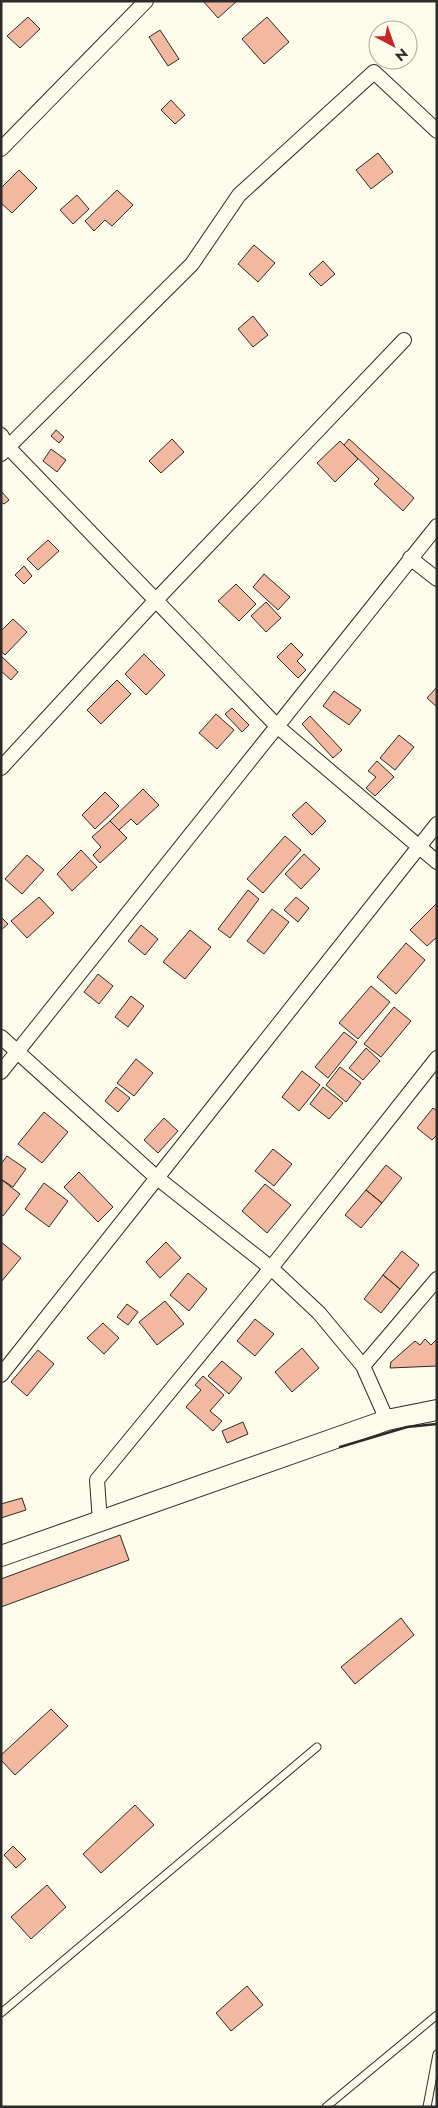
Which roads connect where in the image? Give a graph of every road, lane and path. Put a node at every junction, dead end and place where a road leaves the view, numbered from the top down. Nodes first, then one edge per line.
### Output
1 (146, 1) edge
2 (437, 131) edge
3 (1, 149) edge
4 (404, 340) dead end
5 (4, 446) edge
6 (437, 526) edge
7 (410, 558) junction
8 (437, 579) edge
9 (156, 600) junction
10 (278, 727) junction
11 (1, 768) edge
12 (437, 824) edge
13 (418, 846) junction
14 (437, 862) edge
15 (1, 1037) edge
16 (18, 1052) junction
17 (436, 1059) edge
18 (1, 1072) edge
19 (156, 1178) junction
20 (271, 1268) junction
21 (437, 1279) edge
22 (363, 1366) junction
23 (1, 1375) edge
24 (437, 1410) edge
25 (387, 1420) junction
26 (100, 1522) junction
27 (1, 1556) edge
28 (317, 1748) dead end
29 (1, 2013) edge
30 (437, 2015) edge
31 (437, 2054) edge
32 (326, 2107) edge
33 (428, 2107) edge

1 - 3 street
2 - 5 street
4 - 9 street
5 - 9 street
6 - 7 street
7 - 8 street
7 - 10 street
9 - 10 street
9 - 11 street
10 - 13 street
10 - 16 street
12 - 13 street
13 - 14 street
13 - 19 street
15 - 16 street
16 - 18 street
16 - 19 street
17 - 20 street
19 - 20 street
19 - 23 street
20 - 22 street
20 - 26 street
21 - 22 street
22 - 25 street
24 - 25 main road
25 - 26 main road
26 - 27 main road
28 - 29 lane
30 - 32 lane
31 - 33 lane

